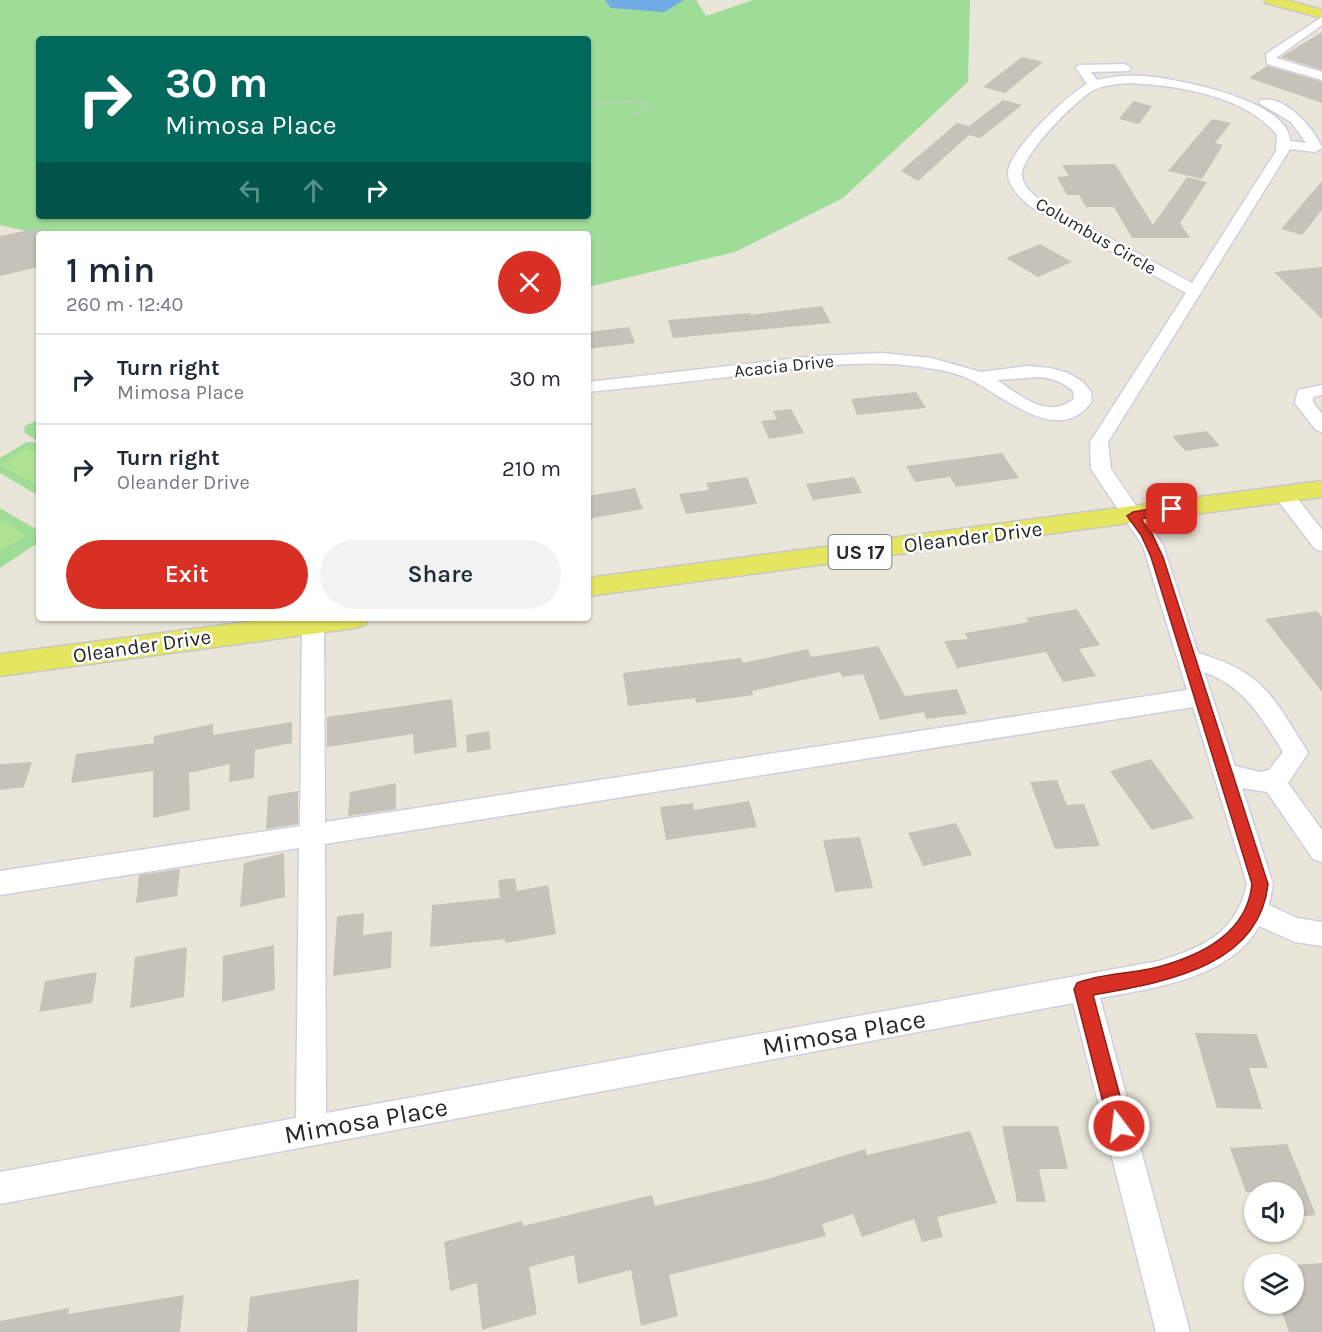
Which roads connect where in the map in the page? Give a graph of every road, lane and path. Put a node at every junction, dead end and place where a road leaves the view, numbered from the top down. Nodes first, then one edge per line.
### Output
1 (1271, 0) edge
2 (1320, 21) edge
3 (1154, 67) dead end
4 (1322, 76) edge
5 (1177, 78) junction
6 (1094, 86) junction
7 (591, 104) edge
8 (1269, 104) junction
9 (1253, 110) junction
10 (634, 116) dead end
11 (1286, 145) junction
12 (1195, 291) junction
13 (979, 377) junction
14 (591, 387) edge
15 (1322, 390) edge
16 (1319, 419) edge
17 (1322, 489) edge
18 (1283, 494) junction
19 (1133, 516) junction
20 (1322, 544) edge
21 (591, 587) edge
22 (314, 621) edge
23 (1189, 658) junction
24 (0, 665) edge
25 (1201, 697) junction
26 (1226, 773) junction
27 (1272, 780) junction
28 (312, 835) junction
29 (1322, 851) edge
30 (0, 883) edge
31 (1254, 912) junction
32 (1322, 934) edge
33 (1083, 989) junction
34 (311, 1131) junction
35 (0, 1188) edge
36 (1173, 1332) edge

1 - 2 main road
2 - 4 street
3 - 6 street
5 - 6 street, Columbus Circle
5 - 8 street
5 - 9 street, Columbus Circle
6 - 12 street, Columbus Circle
7 - 10 path
8 - 9 street
8 - 11 street
9 - 11 street, Columbus Circle
11 - 12 street
12 - 19 street
13 - 13 street, Acacia Drive
13 - 14 street, Acacia Drive
15 - 16 street
17 - 18 main road, Oleander Drive / US 17
18 - 19 main road, Oleander Drive / US 17
18 - 20 street
19 - 21 main road, Oleander Drive / US 17
19 - 23 street, Mimosa Place
22 - 24 main road, Oleander Drive
22 - 28 street
23 - 25 street, Mimosa Place
23 - 27 street
25 - 26 street, Mimosa Place
25 - 28 street
26 - 27 street
26 - 31 street, Mimosa Place
27 - 29 street
28 - 30 street
28 - 34 street
31 - 32 street
31 - 33 street, Mimosa Place
33 - 34 street, Mimosa Place
33 - 36 street
34 - 35 street, Mimosa Place

